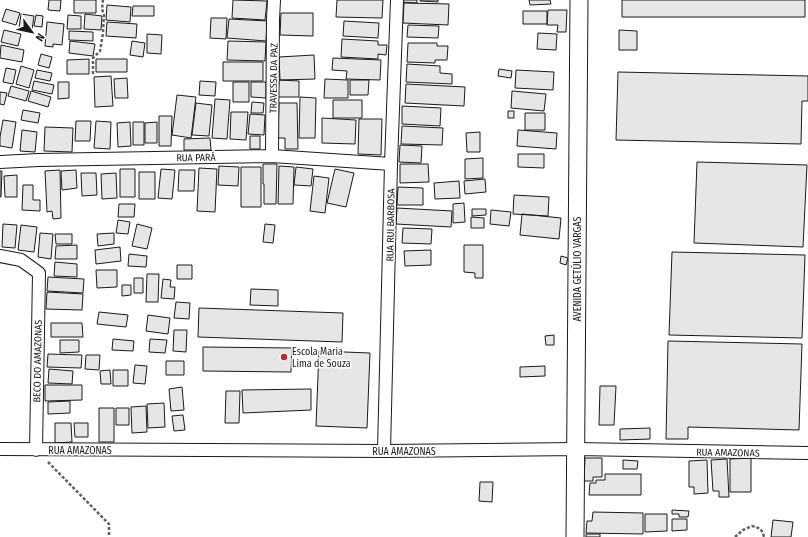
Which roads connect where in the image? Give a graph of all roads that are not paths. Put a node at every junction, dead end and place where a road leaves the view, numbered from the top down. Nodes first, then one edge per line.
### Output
1 (274, 0) edge
2 (397, 0) edge
3 (580, 0) edge
4 (272, 156) junction
5 (0, 162) edge
6 (391, 164) junction
7 (0, 256) edge
8 (0, 449) edge
9 (576, 449) junction
10 (36, 450) junction
11 (384, 451) junction
12 (808, 453) edge
13 (575, 537) edge

1 - 4 street, TRAVESSA DA PAZ
2 - 6 street, RUA RUI BARBOSA
3 - 9 street, AVENIDA GETÚLIO VARGAS
4 - 5 street, RUA PARÁ
4 - 6 street, RUA PARÁ
6 - 11 street, RUA RUI BARBOSA
7 - 10 street, BECO DO AMAZONAS
8 - 10 street, RUA AMAZONAS
9 - 11 street, RUA AMAZONAS
9 - 12 street, RUA AMAZONAS
9 - 13 street, AVENIDA GETÚLIO VARGAS
10 - 11 street, RUA AMAZONAS

